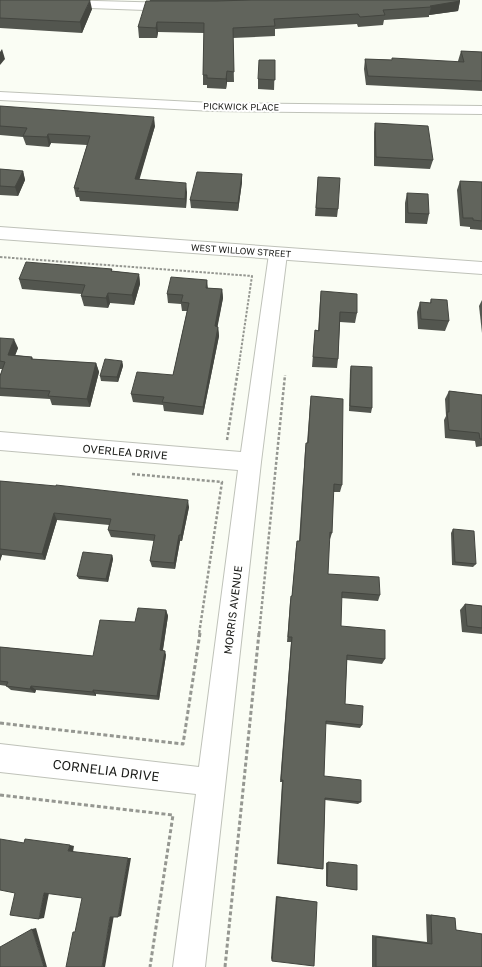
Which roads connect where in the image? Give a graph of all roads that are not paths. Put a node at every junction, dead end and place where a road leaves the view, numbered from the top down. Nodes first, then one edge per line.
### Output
1 (46, 2) edge
2 (184, 7) edge
3 (0, 96) edge
4 (482, 110) edge
5 (0, 233) edge
6 (278, 254) junction
7 (482, 268) edge
8 (0, 441) edge
9 (250, 462) junction
10 (0, 758) edge
11 (212, 782) junction
12 (189, 967) edge

1 - 2 street
3 - 4 street, PICKWICK PLACE
5 - 6 street, WEST WILLOW STREET
6 - 7 street, WEST WILLOW STREET
6 - 9 street, MORRIS AVENUE
8 - 9 street, OVERLEA DRIVE
9 - 11 street, MORRIS AVENUE
10 - 11 street, CORNELIA DRIVE
11 - 12 street, MORRIS AVENUE

